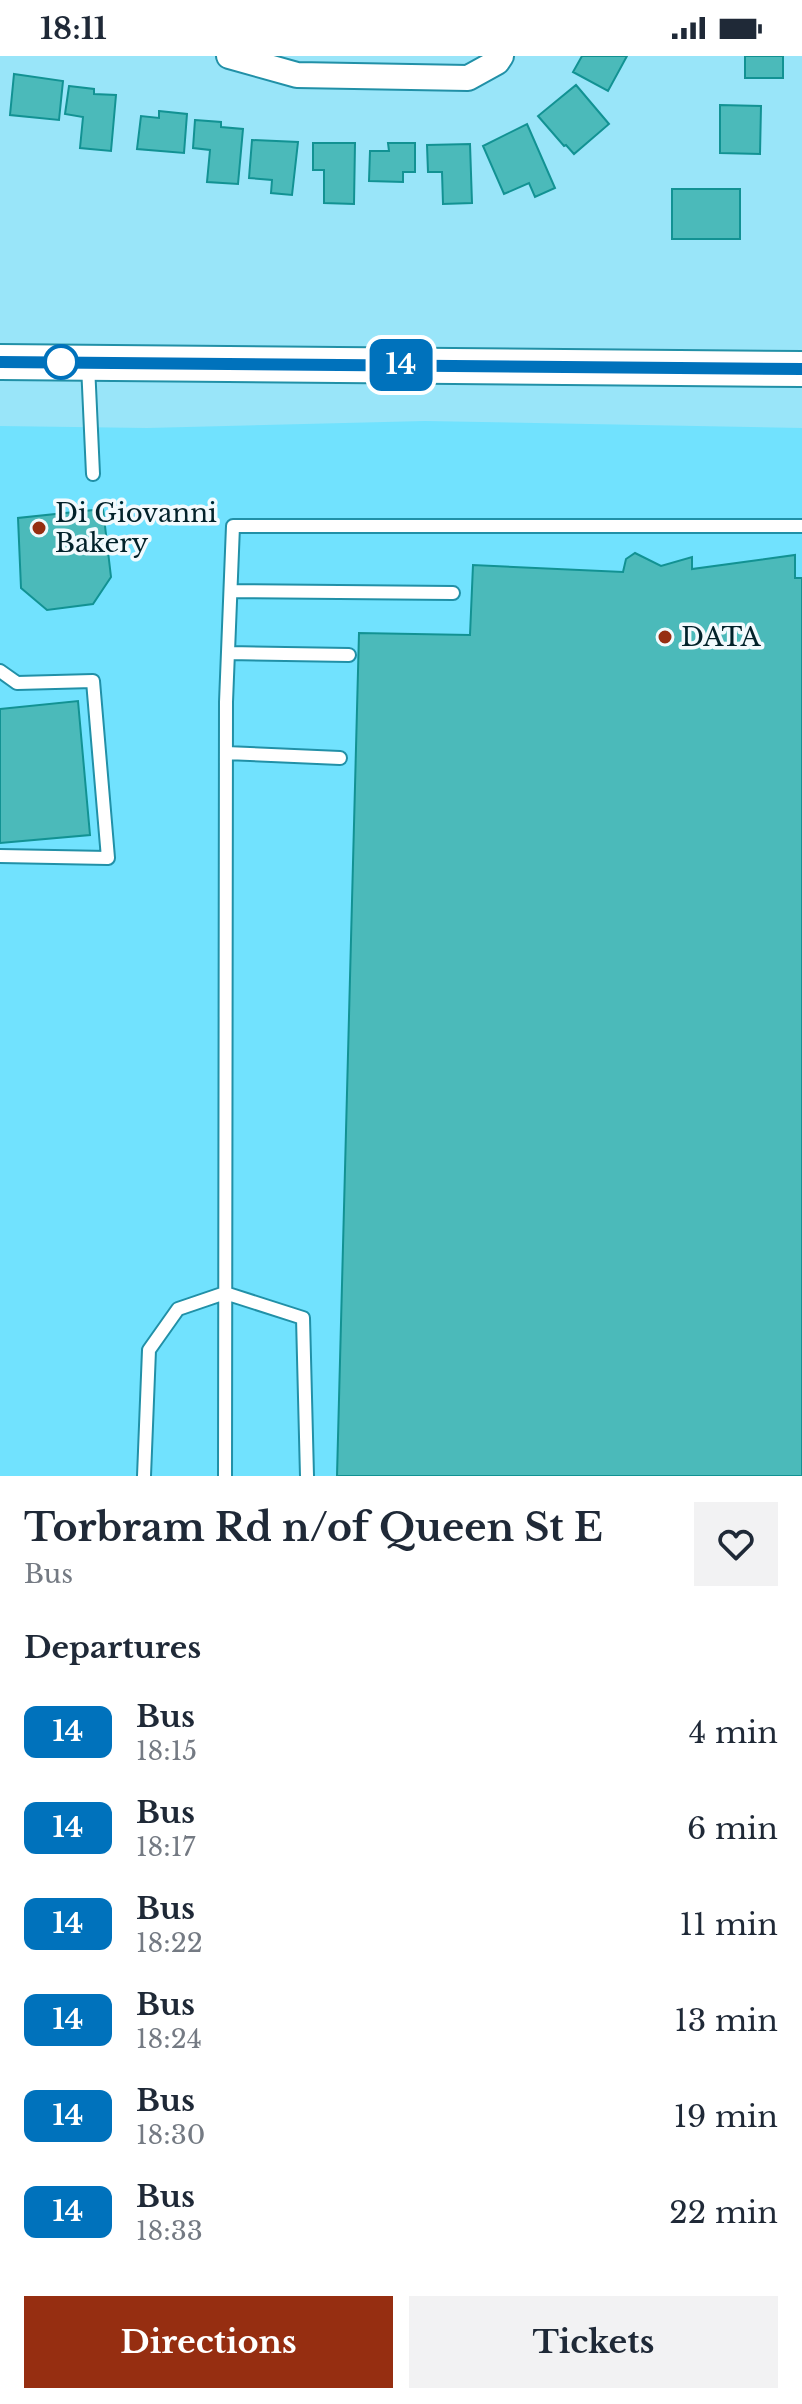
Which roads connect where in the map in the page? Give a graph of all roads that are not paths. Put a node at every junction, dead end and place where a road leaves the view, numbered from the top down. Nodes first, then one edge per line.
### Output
1 (229, 56) edge
2 (501, 56) edge
3 (0, 362) edge
4 (88, 362) junction
5 (802, 369) edge
6 (93, 474) dead end
7 (802, 526) edge
8 (231, 591) junction
9 (453, 593) dead end
10 (228, 653) junction
11 (349, 655) dead end
12 (0, 671) edge
13 (226, 753) junction
14 (340, 758) dead end
15 (0, 856) edge
16 (225, 1293) junction
17 (144, 1476) edge
18 (225, 1476) edge
19 (307, 1476) edge

1 - 2 street
3 - 4 main road
4 - 5 main road
4 - 6 lane
7 - 8 lane
8 - 9 lane
8 - 10 lane
10 - 11 lane
10 - 13 lane
12 - 15 lane
13 - 14 lane
13 - 16 lane
16 - 17 lane
16 - 18 lane
16 - 19 lane

